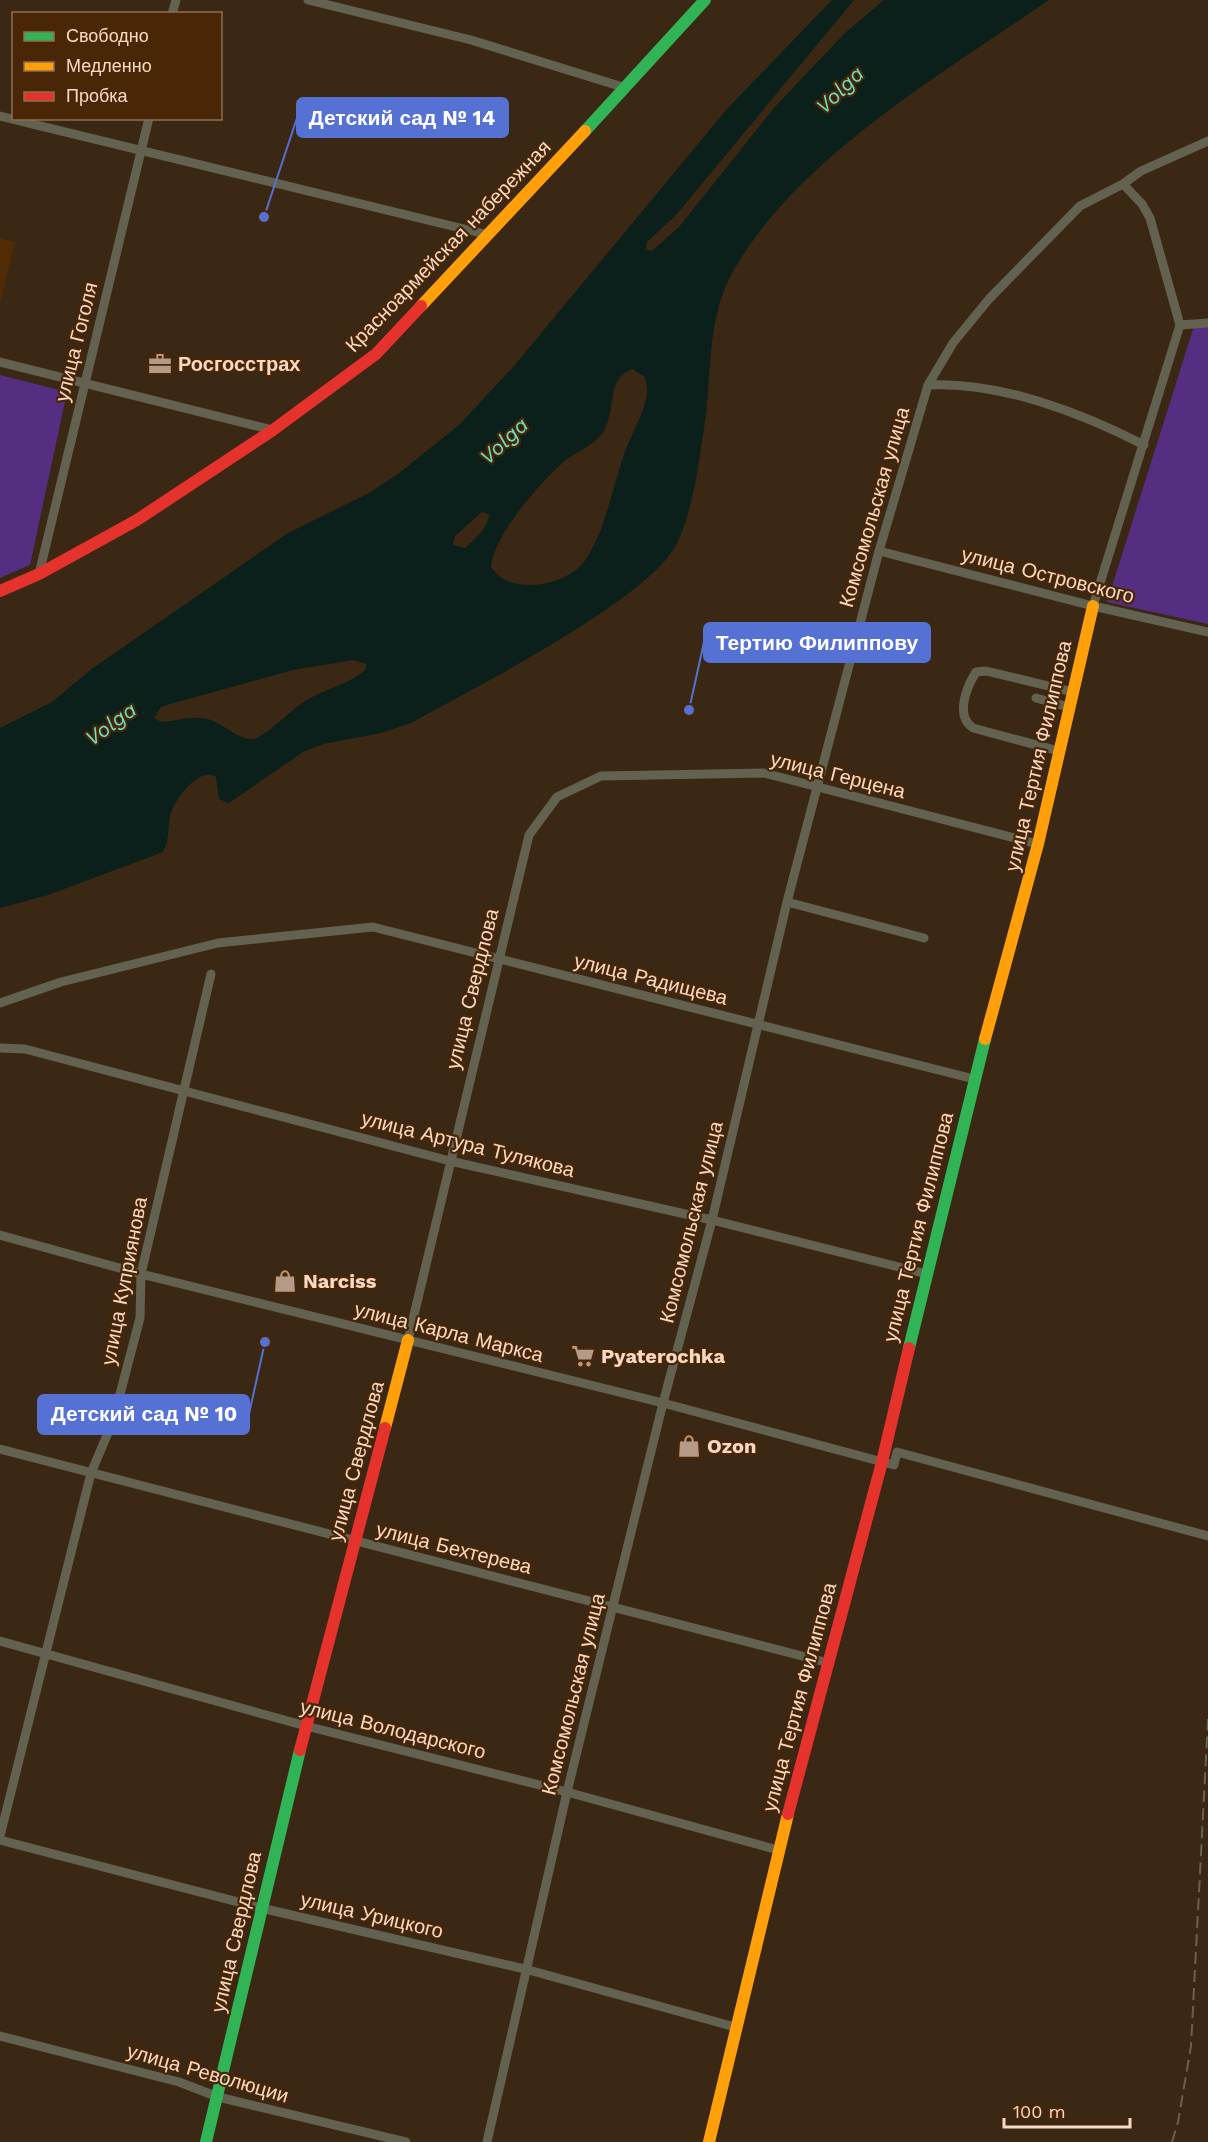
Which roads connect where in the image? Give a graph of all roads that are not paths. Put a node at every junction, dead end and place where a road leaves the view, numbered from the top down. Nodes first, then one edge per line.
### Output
1 (308, 0) edge
2 (705, 0) edge
3 (626, 88) junction
4 (16, 120) edge
5 (149, 120) edge
6 (1208, 141) edge
7 (141, 151) junction
8 (1123, 184) junction
9 (489, 235) junction
10 (1208, 323) edge
11 (1180, 324) junction
12 (0, 362) edge
13 (84, 383) junction
14 (927, 385) junction
15 (273, 430) junction
16 (1144, 445) junction
17 (879, 551) junction
18 (39, 574) junction
19 (0, 591) edge
20 (1093, 606) junction
21 (1208, 632) edge
22 (1072, 692) junction
23 (1036, 698) dead end
24 (1069, 707) junction
25 (1059, 751) junction
26 (816, 788) junction
27 (557, 797) joint
28 (1038, 844) junction
29 (787, 902) junction
30 (924, 938) dead end
31 (499, 960) junction
32 (211, 974) dead end
33 (0, 1003) edge
34 (758, 1024) junction
35 (0, 1048) edge
36 (974, 1079) junction
37 (185, 1090) junction
38 (450, 1161) junction
39 (712, 1220) junction
40 (0, 1235) edge
41 (141, 1274) junction
42 (927, 1274) junction
43 (408, 1340) junction
44 (663, 1403) junction
45 (0, 1449) edge
46 (885, 1463) junction
47 (91, 1473) junction
48 (1208, 1536) edge
49 (355, 1541) junction
50 (612, 1607) junction
51 (0, 1641) edge
52 (48, 1653) junction
53 (829, 1663) junction
54 (306, 1726) junction
55 (567, 1792) junction
56 (0, 1838) edge
57 (778, 1850) junction
58 (261, 1908) junction
59 (525, 1969) junction
60 (735, 2027) junction
61 (0, 2036) edge
62 (218, 2097) junction
63 (206, 2142) edge
64 (406, 2142) edge
65 (487, 2142) edge
66 (709, 2142) edge

1 - 3 street
2 - 3 street, Красноармейская набережная
3 - 9 street, Красноармейская набережная
4 - 7 street
5 - 7 street, улица Гоголя
6 - 8 street, Комсомольская улица
7 - 9 street
7 - 13 street, улица Гоголя
8 - 11 street
8 - 14 street, Комсомольская улица
9 - 15 street, Красноармейская набережная
10 - 11 street
11 - 16 street, улица Тертия Филиппова
12 - 13 street
13 - 15 street
13 - 18 street, улица Гоголя
14 - 16 street
14 - 17 street, Комсомольская улица
15 - 18 street, Красноармейская набережная
16 - 20 street, улица Тертия Филиппова
17 - 20 street, улица Островского
17 - 26 street, Комсомольская улица
18 - 19 street, Красноармейская набережная
20 - 21 street, улица Островского
20 - 22 street, улица Тертия Филиппова
22 - 24 street, улица Тертия Филиппова
22 - 25 street
23 - 24 street
24 - 25 street, улица Тертия Филиппова
25 - 28 street, улица Тертия Филиппова
26 - 27 street, улица Герцена
26 - 28 street, улица Герцена
26 - 29 street, Комсомольская улица
27 - 31 street, улица Свердлова
28 - 36 street, улица Тертия Филиппова
29 - 30 street
29 - 34 street, Комсомольская улица
31 - 33 street, улица Радищева
31 - 34 street, улица Радищева
31 - 38 street, улица Свердлова
32 - 37 street, улица Куприянова
34 - 36 street, улица Радищева
34 - 39 street, Комсомольская улица
35 - 37 street, улица Артура Тулякова
36 - 42 street, улица Тертия Филиппова
37 - 38 street, улица Артура Тулякова
37 - 41 street, улица Куприянова
38 - 39 street, улица Артура Тулякова
38 - 43 street, улица Свердлова
39 - 42 street, улица Артура Тулякова
39 - 44 street, Комсомольская улица
40 - 41 street, улица Карла Маркса
41 - 43 street, улица Карла Маркса
41 - 47 street, улица Куприянова
42 - 46 street, улица Тертия Филиппова
43 - 44 street, улица Карла Маркса
43 - 49 street, улица Свердлова
44 - 46 street, улица Карла Маркса
44 - 50 street, Комсомольская улица
45 - 47 street, улица Бехтерева
46 - 48 street
46 - 53 street, улица Тертия Филиппова
47 - 49 street, улица Бехтерева
47 - 52 street, улица Куприянова
49 - 50 street, улица Бехтерева
49 - 54 street, улица Свердлова
50 - 53 street, улица Бехтерева
50 - 55 street, Комсомольская улица
51 - 52 street, улица Володарского
52 - 54 street, улица Володарского
52 - 56 street, улица Куприянова
53 - 57 street, улица Тертия Филиппова
54 - 55 street, улица Володарского
54 - 58 street, улица Свердлова
55 - 57 street, улица Володарского
55 - 59 street, Комсомольская улица
56 - 58 street, улица Урицкого
57 - 60 street, улица Тертия Филиппова
58 - 59 street, улица Урицкого
58 - 62 street, улица Свердлова
59 - 60 street, улица Урицкого
59 - 65 street, Комсомольская улица
60 - 66 street, улица Тертия Филиппова
61 - 62 street, улица Революции
62 - 63 street, улица Свердлова
62 - 64 street, улица Революции

